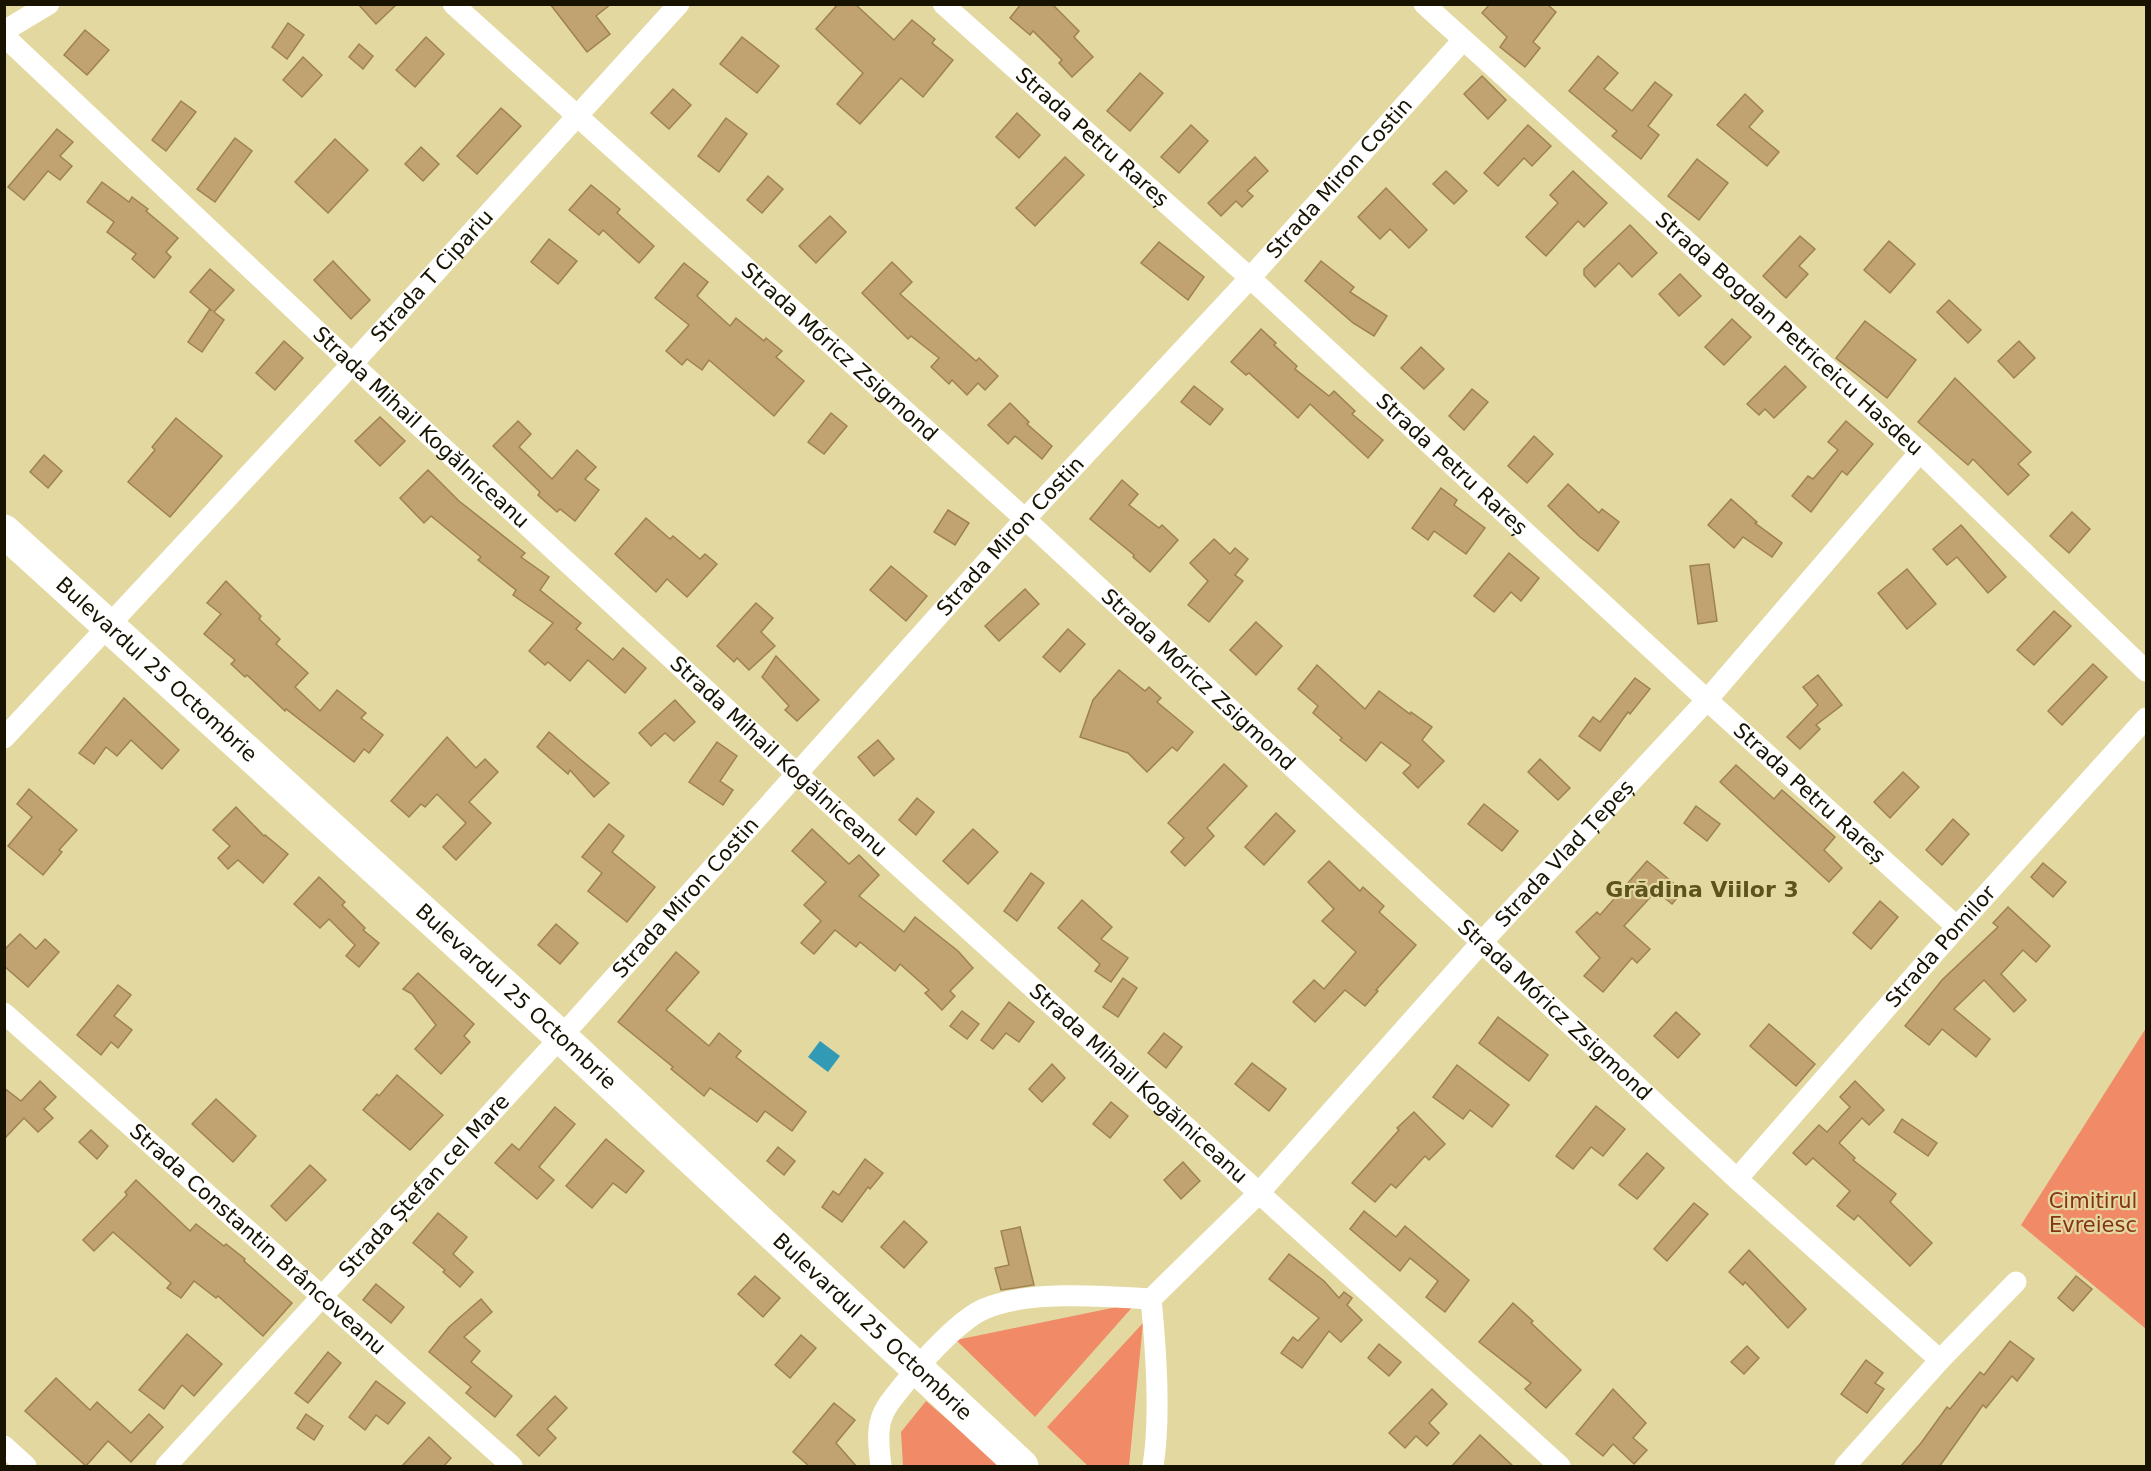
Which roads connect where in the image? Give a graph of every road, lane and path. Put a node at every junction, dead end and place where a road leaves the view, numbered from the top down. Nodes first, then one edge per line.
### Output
1 (49, 4) edge
2 (453, 4) edge
3 (679, 4) edge
4 (943, 4) edge
5 (1424, 4) edge
6 (4, 31) edge
7 (4, 36) edge
8 (1463, 40) junction
9 (576, 117) junction
10 (1250, 278) junction
11 (352, 364) junction
12 (1920, 452) junction
13 (1024, 519) junction
14 (4, 531) edge
15 (109, 625) junction
16 (2146, 671) edge
17 (1707, 700) junction
18 (2146, 718) edge
19 (4, 738) edge
20 (796, 773) junction
21 (1957, 927) junction
22 (1482, 942) junction
23 (4, 1013) edge
24 (561, 1037) junction
25 (1737, 1179) junction
26 (1258, 1194) junction
27 (2016, 1282) dead end
28 (322, 1296) junction
29 (1151, 1299) junction
30 (1940, 1360) junction
31 (917, 1369) junction
32 (4, 1446) edge
33 (26, 1467) edge
34 (166, 1467) edge
35 (512, 1467) edge
36 (881, 1467) edge
37 (1022, 1467) edge
38 (1153, 1467) edge
39 (1560, 1467) edge
40 (1845, 1467) edge

1 - 6 street
2 - 9 street, Strada Móricz Zsigmond
3 - 9 street, Strada T Cipariu
4 - 10 street, Strada Petru Rareș
5 - 8 street, Strada Bogdan Petriceicu Hasdeu
7 - 11 street, Strada Mihail Kogălniceanu
8 - 10 street, Strada Miron Costin
8 - 12 street, Strada Bogdan Petriceicu Hasdeu
9 - 11 street, Strada T Cipariu
9 - 13 street, Strada Móricz Zsigmond
10 - 13 street, Strada Miron Costin
10 - 17 street, Strada Petru Rareș
11 - 15 street, Strada T Cipariu
11 - 20 street, Strada Mihail Kogălniceanu
12 - 16 street, Strada Bogdan Petriceicu Hasdeu
12 - 17 street, Strada Vlad Țepeș
13 - 20 street, Strada Miron Costin
13 - 22 street, Strada Móricz Zsigmond
14 - 15 main road, Bulevardul 25 Octombrie
15 - 19 street, Strada T Cipariu
15 - 24 main road, Bulevardul 25 Octombrie
17 - 21 street, Strada Petru Rareș
17 - 22 street, Strada Vlad Țepeș
18 - 21 street, Strada Pomilor
20 - 24 street, Strada Miron Costin
20 - 26 street, Strada Mihail Kogălniceanu
21 - 25 street, Strada Pomilor
22 - 25 street, Strada Móricz Zsigmond
22 - 26 street, Strada Vlad Țepeș
23 - 28 street, Strada Constantin Brâncoveanu
24 - 28 street, Strada Ștefan cel Mare
24 - 31 main road, Bulevardul 25 Octombrie
25 - 30 street, Strada Móricz Zsigmond
26 - 29 street, Strada Vlad Țepeș
26 - 39 street, Strada Mihail Kogălniceanu
27 - 30 street
28 - 34 street, Strada Ștefan cel Mare
28 - 35 street, Strada Constantin Brâncoveanu
29 - 31 street
29 - 38 street
30 - 40 street
31 - 36 street
31 - 37 main road, Bulevardul 25 Octombrie
32 - 33 street

